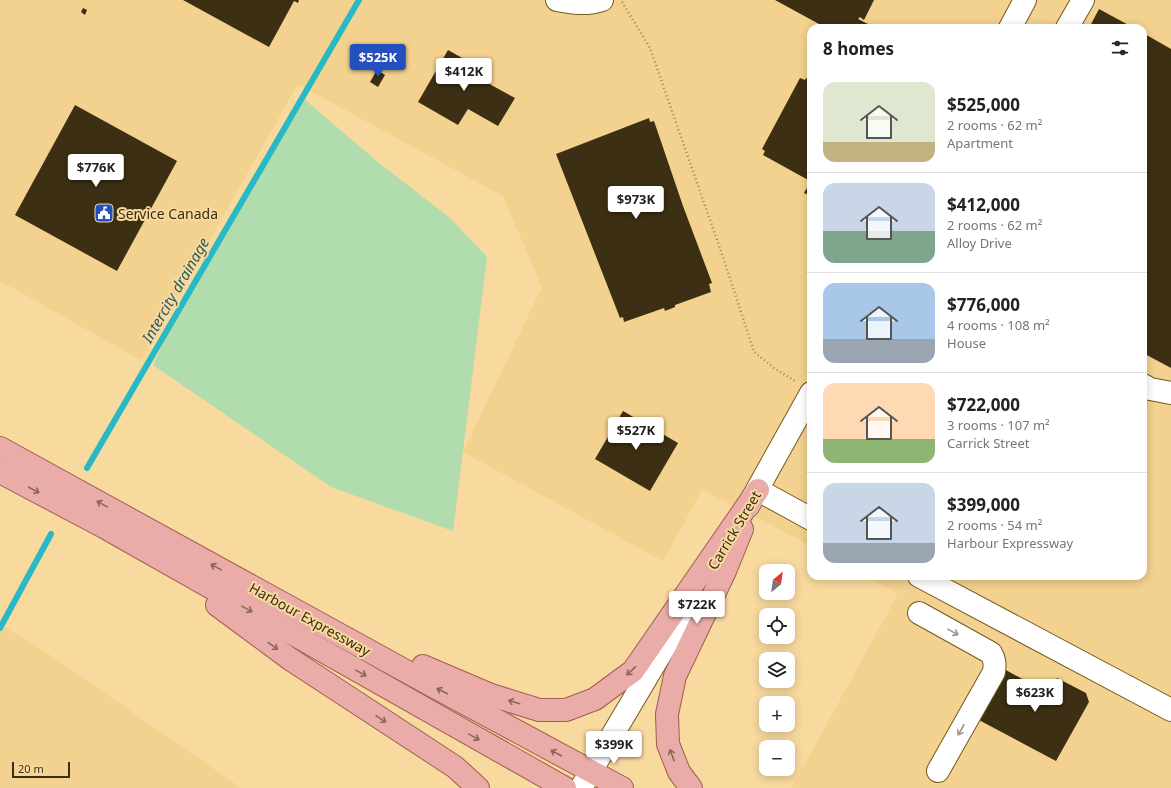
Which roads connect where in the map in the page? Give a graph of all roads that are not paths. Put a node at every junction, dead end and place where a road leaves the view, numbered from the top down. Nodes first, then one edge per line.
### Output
1 (557, 0) edge
2 (602, 0) edge
3 (1025, 0) edge
4 (1083, 0) edge
5 (1012, 24) edge
6 (1069, 24) edge
7 (1147, 387) edge
8 (805, 388) edge
9 (1171, 393) edge
10 (0, 448) edge
11 (0, 472) edge
12 (758, 490) junction
13 (807, 517) edge
14 (128, 541) junction
15 (927, 580) edge
16 (919, 613) dead end
17 (311, 619) junction
18 (1171, 710) edge
19 (938, 771) dead end
20 (586, 780) edge
21 (478, 788) edge
22 (565, 788) edge
23 (622, 788) edge
24 (691, 788) edge

1 - 2 street
3 - 5 street
4 - 6 street
7 - 9 street
8 - 12 street, Carrick Street
17 -> 10 main road, Harbour Expressway
11 -> 14 main road, Harbour Expressway
12 - 13 street
12 -> 17 main road
12 - 20 street, Carrick Street
24 -> 12 main road
14 -> 21 main road
14 -> 22 main road, Harbour Expressway
15 - 18 street
16 -> 19 street
20 -> 17 main road, Harbour Expressway
20 - 23 main road, Harbour Expressway

